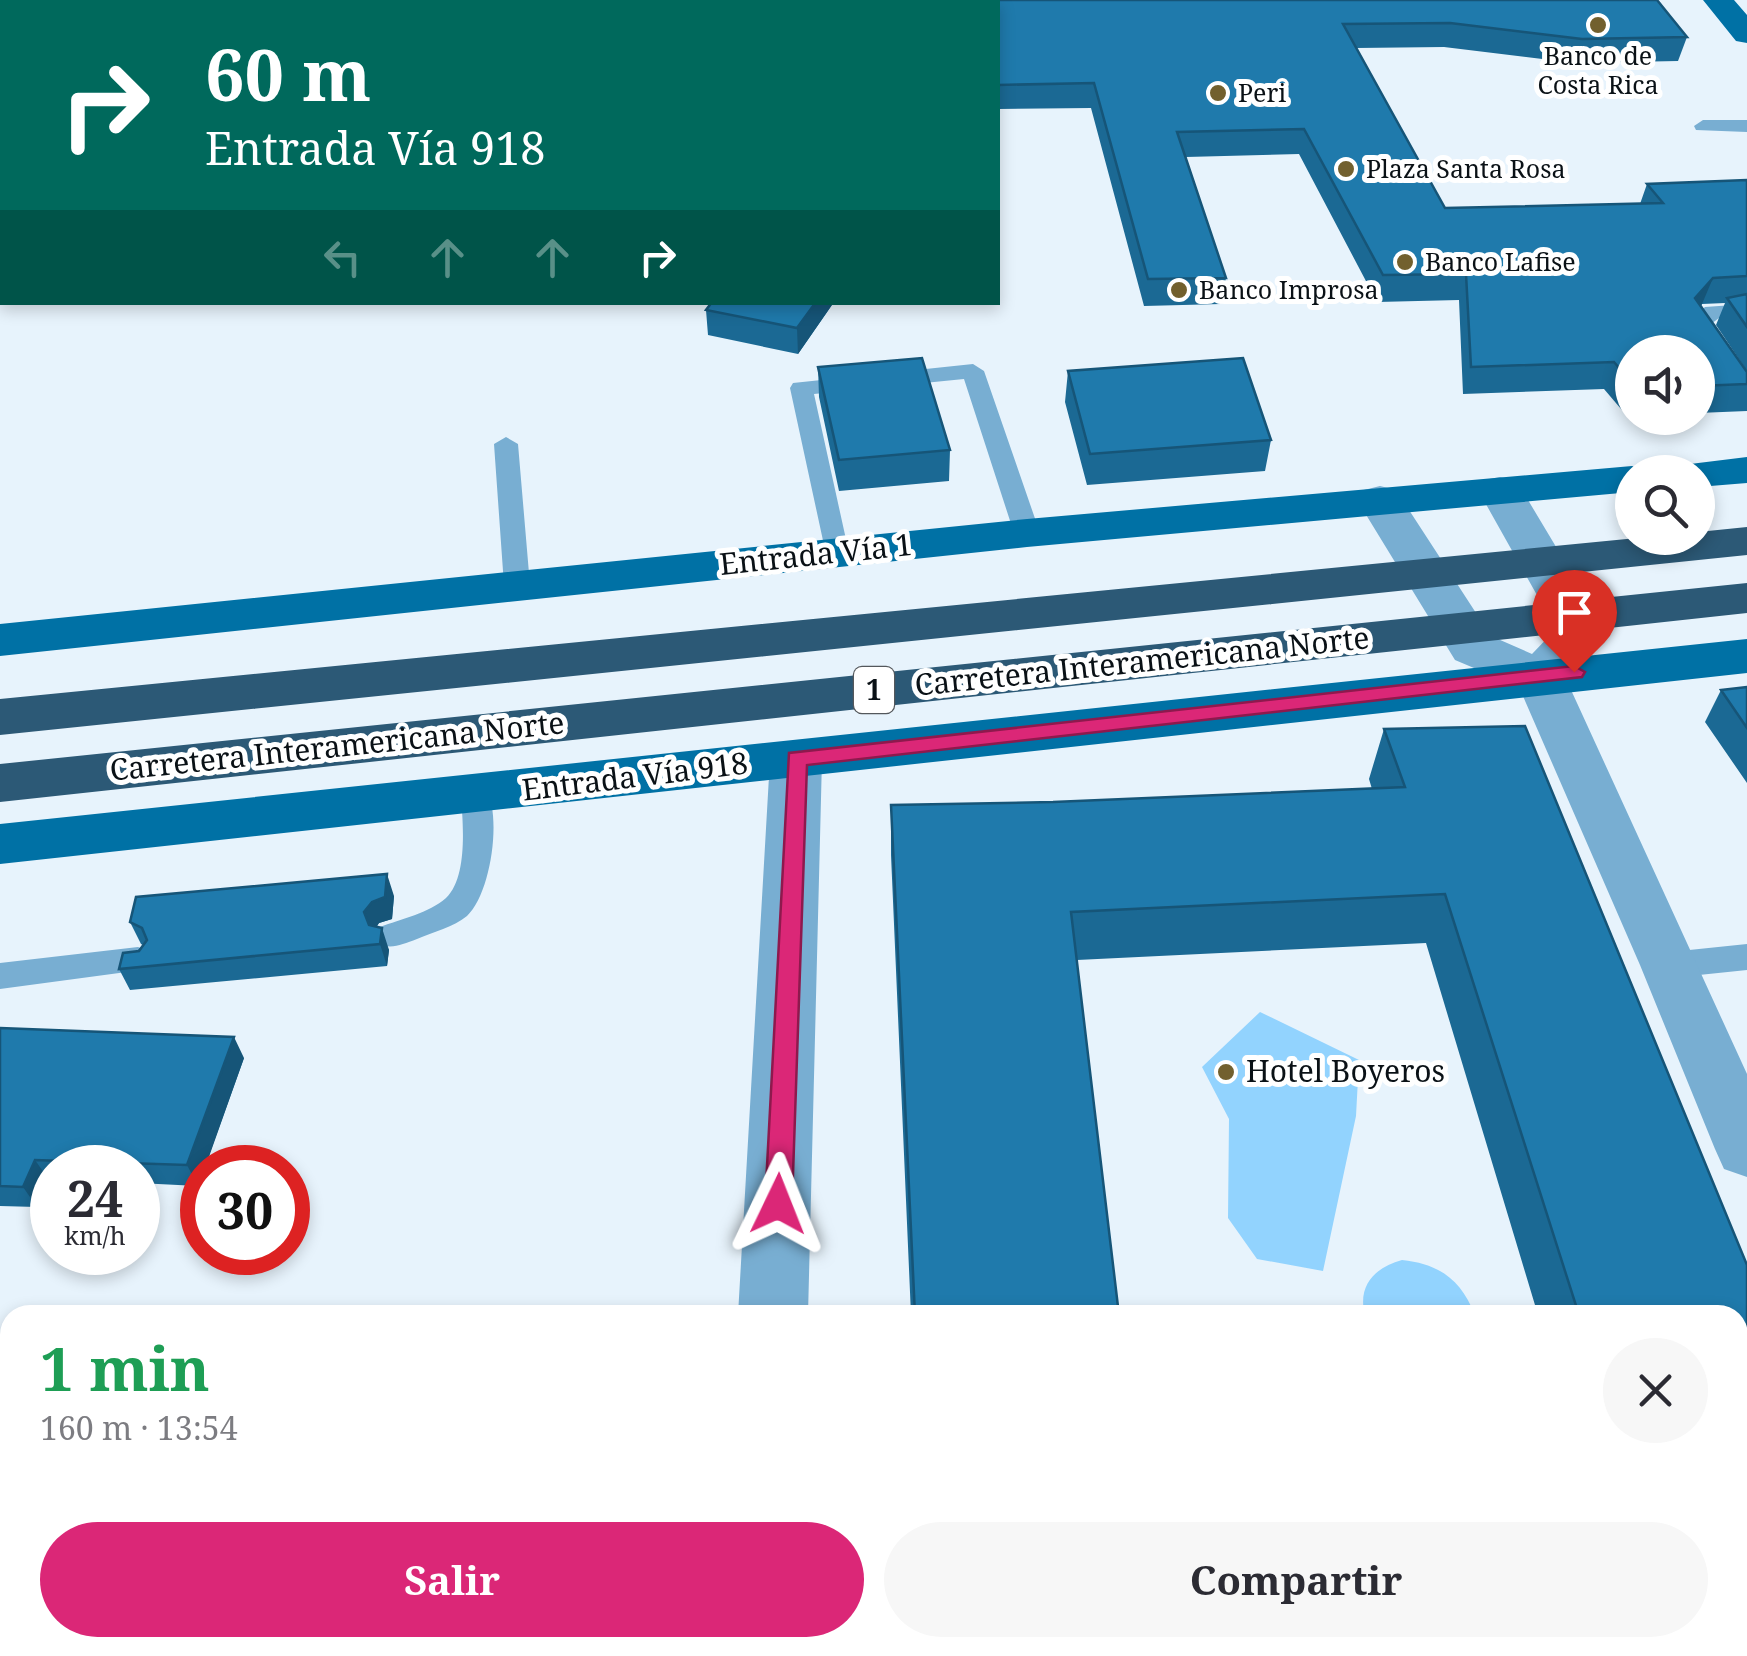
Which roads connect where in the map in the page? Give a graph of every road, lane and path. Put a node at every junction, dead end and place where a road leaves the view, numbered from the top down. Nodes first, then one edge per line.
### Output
1 (1718, 0) edge
2 (1747, 34) edge
3 (1703, 126) dead end
4 (1747, 126) edge
5 (1747, 310) edge
6 (1747, 395) edge
7 (506, 444) dead end
8 (1747, 470) edge
9 (1715, 473) edge
10 (1615, 480) edge
11 (1500, 490) junction
12 (1380, 500) junction
13 (1026, 534) junction
14 (1747, 541) edge
15 (836, 553) junction
16 (517, 584) junction
17 (1747, 598) edge
18 (0, 640) edge
19 (1747, 656) edge
20 (1540, 676) junction
21 (0, 717) edge
22 (796, 758) junction
23 (0, 783) edge
24 (476, 796) junction
25 (0, 844) edge
26 (391, 936) dead end
27 (1747, 957) edge
28 (138, 960) edge
29 (1670, 965) junction
30 (0, 976) edge
31 (1747, 1149) edge
32 (774, 1305) edge

1 - 2 main road
3 - 4 lane
5 - 6 lane
7 - 16 lane
8 - 9 main road
10 - 11 main road, Entrada Vía 1
11 - 12 main road, Entrada Vía 1
11 - 20 street
12 - 13 main road, Entrada Vía 1
12 - 20 street
13 - 15 main road, Entrada Vía 1
13 - 15 lane
14 - 21 highway, Carretera Interamericana Norte / 1
15 - 16 main road, Entrada Vía 1
16 - 18 main road, Entrada Vía 1
17 - 23 highway, Carretera Interamericana Norte / 1
19 - 20 main road, Entrada Vía 918
20 - 22 main road, Entrada Vía 918
20 - 29 street
22 - 24 main road, Entrada Vía 918
22 - 32 street
24 - 25 main road, Entrada Vía 918
24 - 26 lane
27 - 29 lane
28 - 30 lane
29 - 31 street

